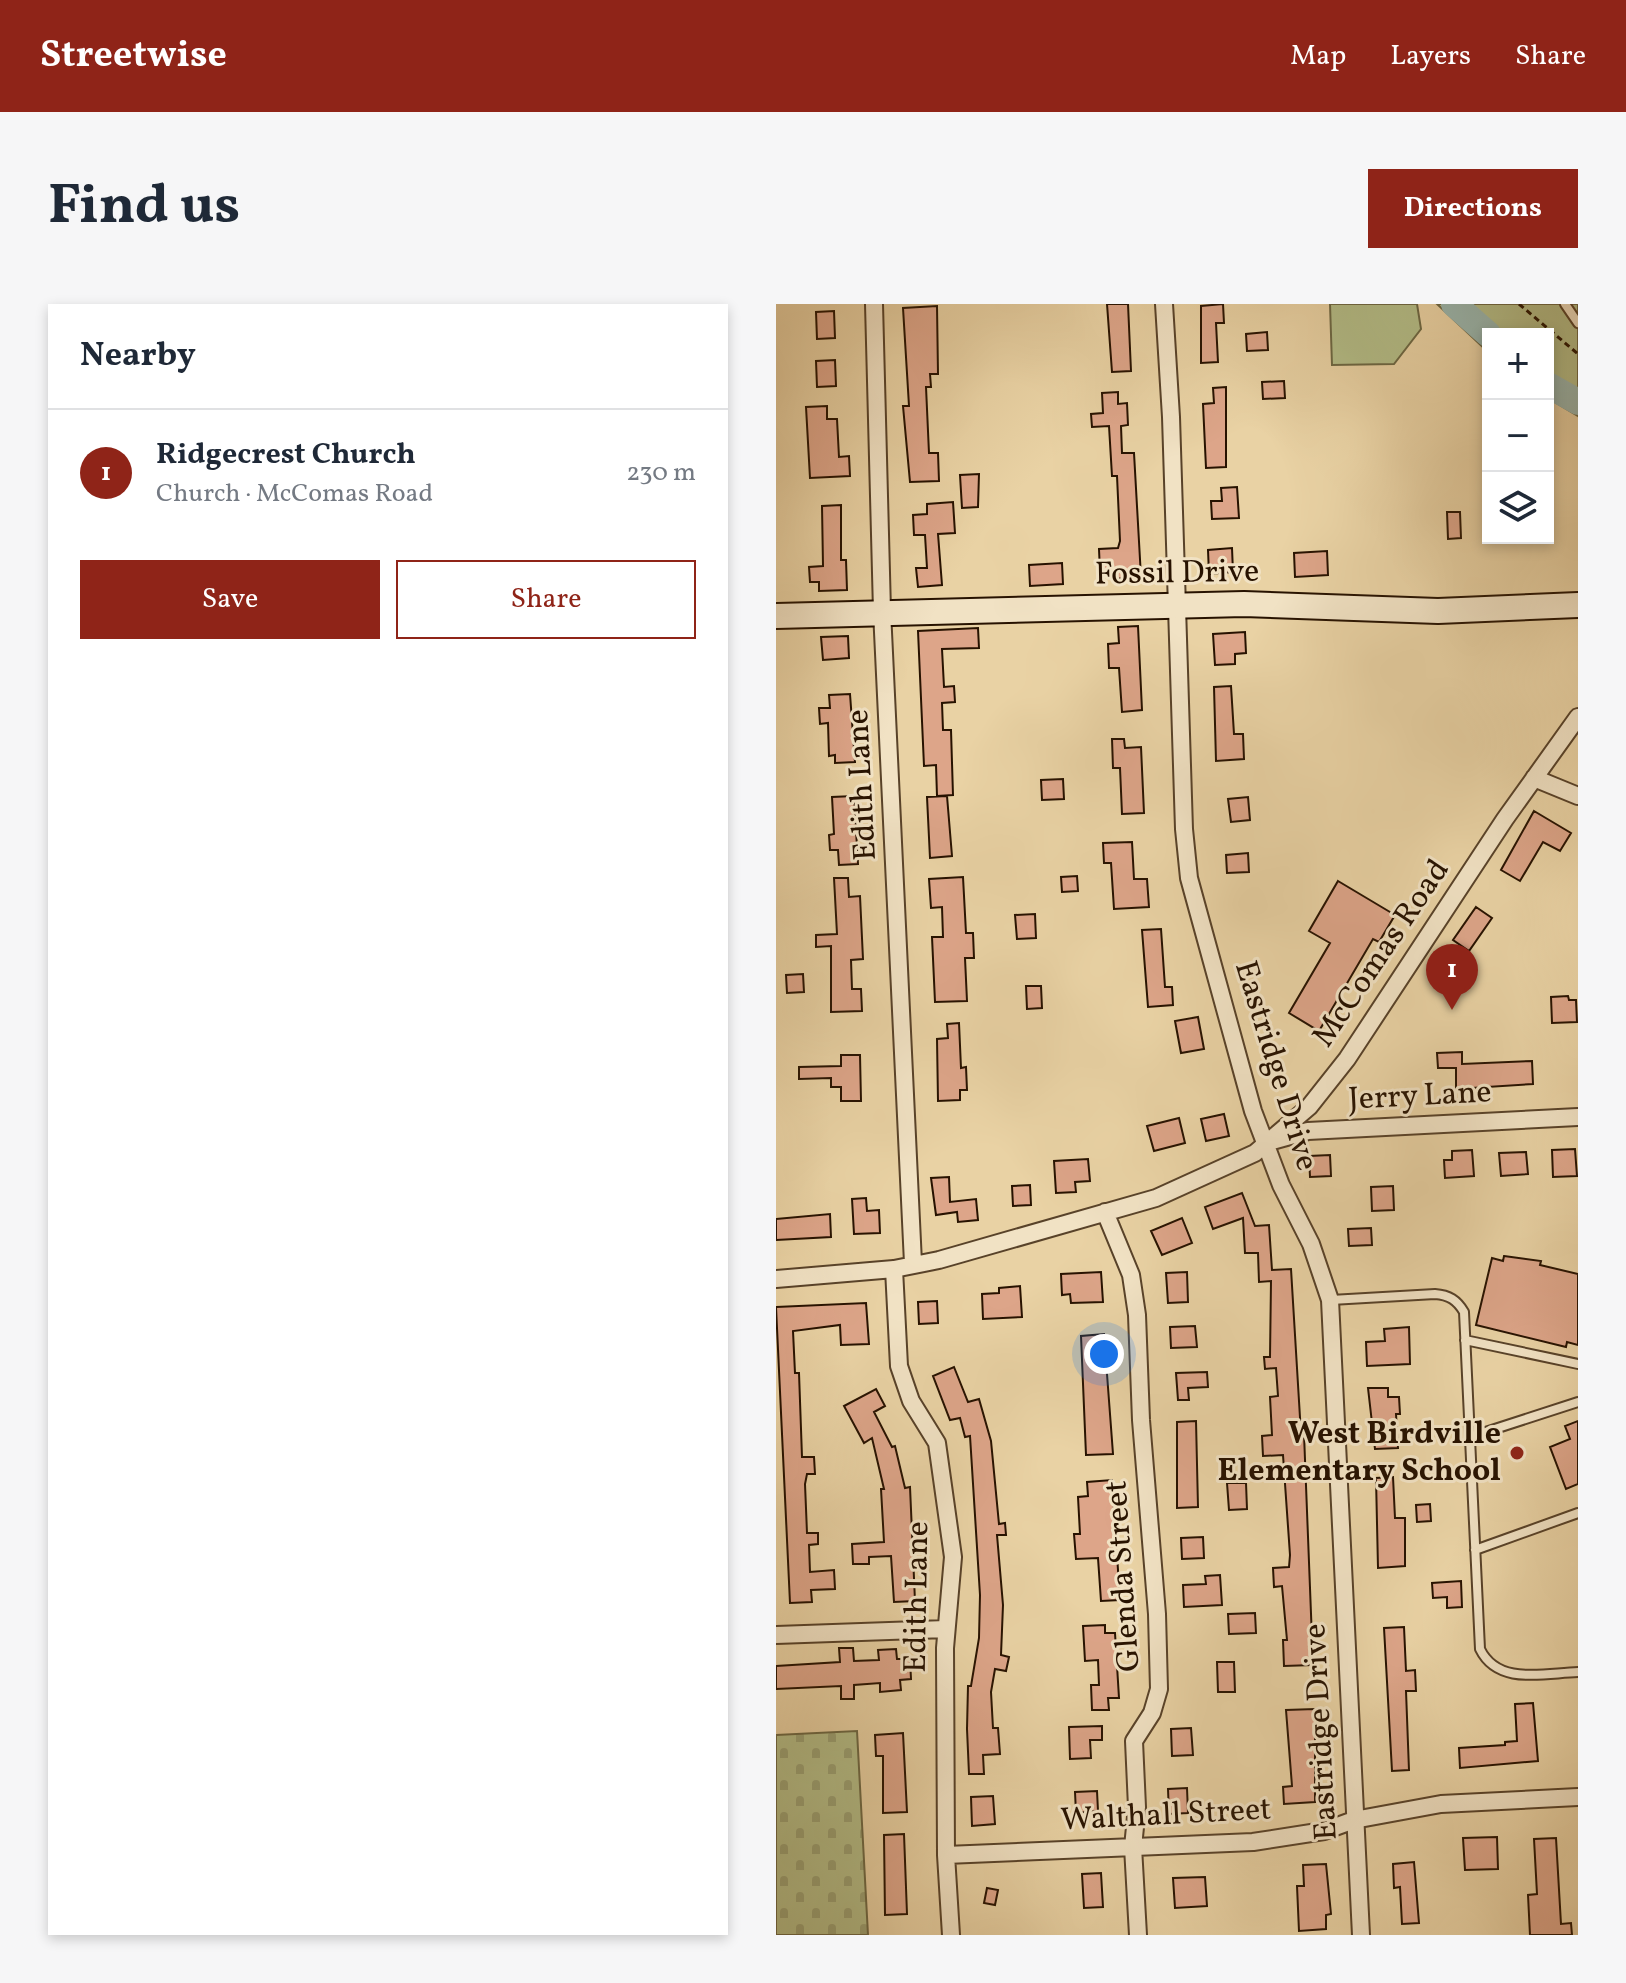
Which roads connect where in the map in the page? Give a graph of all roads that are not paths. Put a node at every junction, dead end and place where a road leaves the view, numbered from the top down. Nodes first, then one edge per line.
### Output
1 (874, 304) edge
2 (1164, 304) edge
3 (1565, 304) edge
4 (1578, 323) edge
5 (1578, 605) edge
6 (1177, 606) junction
7 (882, 611) junction
8 (776, 616) edge
9 (1578, 717) edge
10 (1534, 778) junction
11 (1578, 796) edge
12 (1578, 1117) edge
13 (1267, 1143) junction
14 (1105, 1212) junction
15 (913, 1263) junction
16 (894, 1269) junction
17 (776, 1279) edge
18 (1330, 1300) junction
19 (1465, 1340) junction
20 (1578, 1364) edge
21 (1578, 1402) edge
22 (1470, 1437) junction
23 (1578, 1513) edge
24 (1475, 1550) junction
25 (946, 1629) junction
26 (776, 1635) edge
27 (1578, 1672) edge
28 (1578, 1797) edge
29 (1354, 1820) junction
30 (1133, 1847) junction
31 (946, 1855) junction
32 (951, 1935) edge
33 (1138, 1935) edge
34 (1361, 1935) edge

1 - 7 street, Edith Lane
2 - 6 street, Eastridge Drive
3 - 4 lane
5 - 6 street, Fossil Drive
6 - 7 street, Fossil Drive
6 - 13 street, Eastridge Drive
7 - 8 street, Fossil Drive
7 - 15 street, Edith Lane
9 - 10 street, McComas Road
10 - 11 street
10 - 13 street, McComas Road
12 - 13 street, Jerry Lane
13 - 14 street, McComas Road
13 - 18 street, Eastridge Drive
14 - 15 street, McComas Road
14 - 30 street, Glenda Street
15 - 16 street, McComas Road
16 - 17 street, McComas Road
16 - 25 street, Edith Lane
18 - 19 lane
18 - 29 street, Eastridge Drive
19 - 20 lane
19 - 22 lane
21 - 22 lane
22 - 24 lane
23 - 24 lane
24 - 27 lane
25 - 26 street
25 - 31 street, Edith Lane
28 - 29 street, Walthall Street
29 - 30 street, Walthall Street
29 - 34 street, Eastridge Drive
30 - 31 street, Walthall Street
30 - 33 street, Glenda Street
31 - 32 street, Edith Lane

